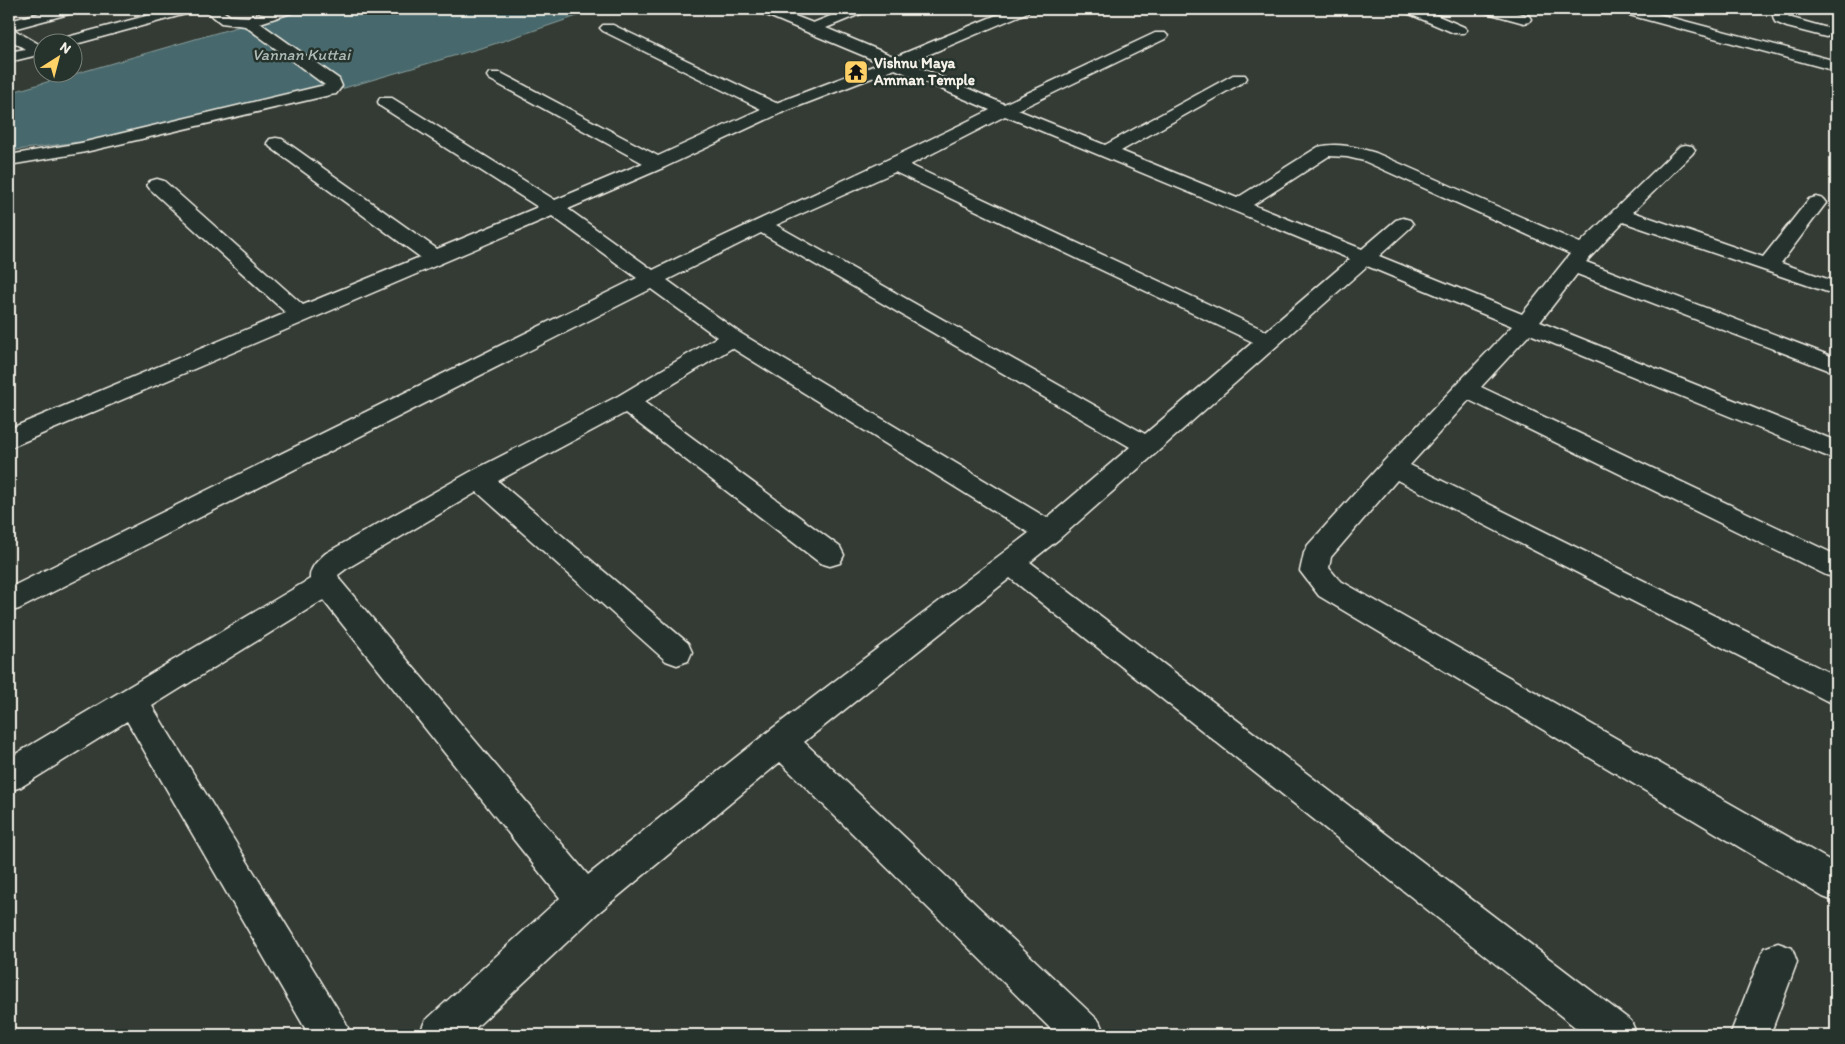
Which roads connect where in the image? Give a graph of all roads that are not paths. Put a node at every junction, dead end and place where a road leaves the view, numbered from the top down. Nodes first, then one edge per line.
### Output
1 (71, 9) edge
2 (188, 9) edge
3 (211, 9) edge
4 (289, 9) edge
5 (764, 9) edge
6 (860, 9) edge
7 (1023, 9) edge
8 (1410, 9) edge
9 (1488, 9) edge
10 (1623, 9) edge
11 (1789, 9) edge
12 (1524, 19) dead end
13 (249, 22) junction
14 (9, 26) edge
15 (608, 28) dead end
16 (813, 28) junction
17 (1459, 30) dead end
18 (1826, 32) dead end
19 (9, 33) edge
20 (1160, 36) dead end
21 (82, 37) edge
22 (32, 44) edge
23 (32, 52) edge
24 (9, 58) edge
25 (893, 64) junction
26 (1836, 66) edge
27 (495, 76) dead end
28 (1239, 78) dead end
29 (386, 102) dead end
30 (775, 109) junction
31 (1004, 110) junction
32 (276, 143) dead end
33 (1686, 150) dead end
34 (1106, 152) junction
35 (9, 160) edge
36 (658, 164) junction
37 (895, 165) junction
38 (157, 185) dead end
39 (1816, 202) dead end
40 (1238, 206) junction
41 (554, 208) junction
42 (1620, 214) junction
43 (1403, 224) dead end
44 (761, 225) junction
45 (1363, 257) junction
46 (435, 258) junction
47 (1579, 259) junction
48 (1768, 265) junction
49 (653, 281) junction
50 (1836, 289) edge
51 (301, 315) junction
52 (1526, 324) junction
53 (732, 338) junction
54 (1268, 340) junction
55 (1836, 366) edge
56 (1465, 389) junction
57 (627, 402) junction
58 (9, 439) edge
59 (1147, 446) junction
60 (1836, 451) edge
61 (1393, 466) junction
62 (479, 479) junction
63 (1049, 532) junction
64 (830, 555) dead end
65 (1011, 563) junction
66 (1836, 567) edge
67 (326, 584) junction
68 (9, 601) edge
69 (677, 652) dead end
70 (1836, 691) edge
71 (132, 702) junction
72 (781, 741) junction
73 (9, 776) edge
74 (1836, 884) edge
75 (585, 900) junction
76 (1778, 962) dead end
77 (331, 1035) edge
78 (439, 1035) edge
79 (1085, 1035) edge
80 (1617, 1035) edge
81 (1750, 1035) edge

1 - 14 street
2 - 21 street
3 - 13 street
4 - 13 street
5 - 16 street
6 - 16 street
7 - 25 street
8 - 17 street
9 - 12 street
10 - 26 street
11 - 18 street
13 - 35 street
15 - 30 street
16 - 25 street
19 - 22 street
20 - 31 street
23 - 24 street
25 - 30 street
25 - 31 street
27 - 36 street
28 - 34 street
29 - 41 street
30 - 36 street
31 - 34 street
31 - 37 street
32 - 46 street
33 - 42 street
34 - 40 street
36 - 41 street
37 - 44 street
37 - 54 street
38 - 51 street
39 - 48 street
40 - 45 street
40 - 47 street
41 - 46 street
41 - 49 street
42 - 47 street
42 - 48 street
43 - 45 street
44 - 49 street
44 - 59 street
45 - 52 street
45 - 54 street
46 - 51 street
47 - 52 street
47 - 55 street
48 - 50 street
49 - 53 street
49 - 68 street
51 - 58 street
52 - 56 street
52 - 60 street
53 - 57 street
53 - 63 street
54 - 59 street
56 - 61 street
56 - 66 street
57 - 62 street
57 - 64 street
59 - 63 street
61 - 70 street
61 - 74 street
62 - 67 street
62 - 69 street
63 - 65 street
65 - 72 street
65 - 80 street
67 - 71 street
67 - 75 street
71 - 73 street
71 - 77 street
72 - 75 street
72 - 79 street
75 - 78 street
76 - 81 street

